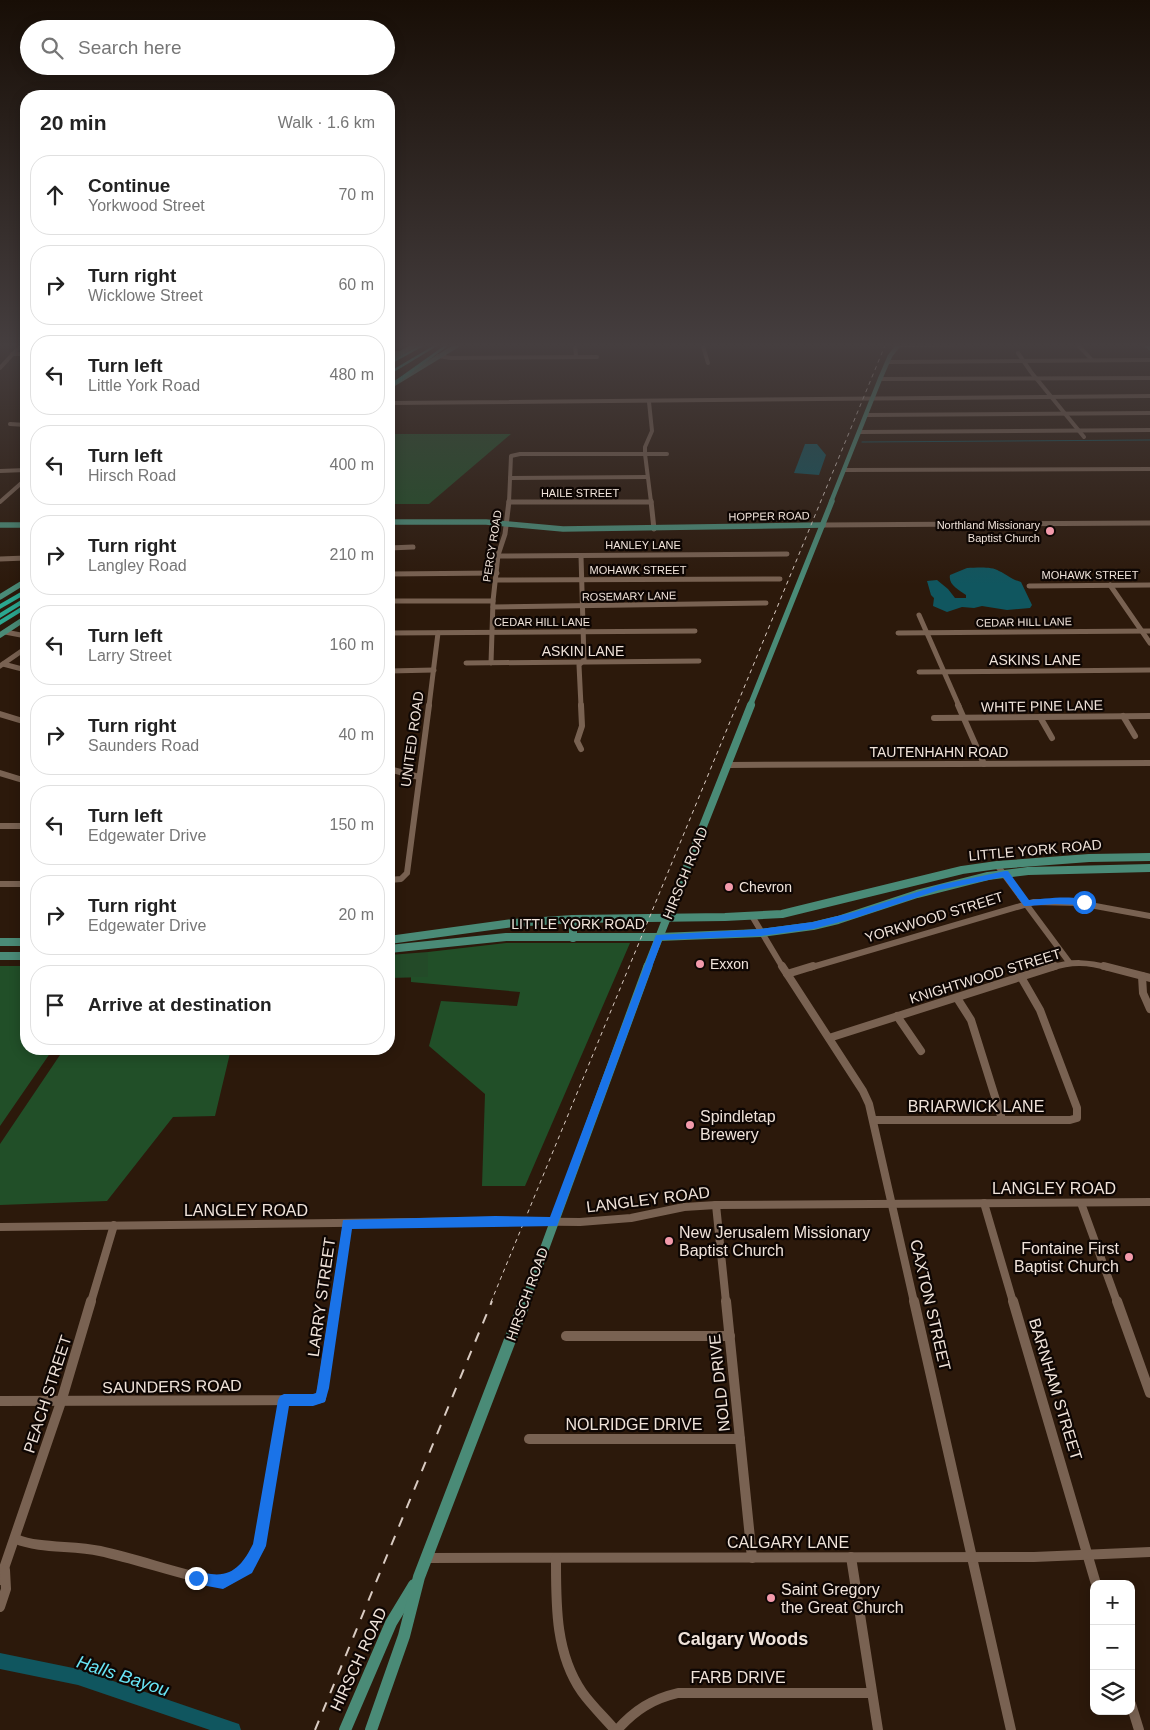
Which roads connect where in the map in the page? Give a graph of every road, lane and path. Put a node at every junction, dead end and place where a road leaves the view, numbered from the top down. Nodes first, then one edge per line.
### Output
1 (10, 424) dead end
2 (651, 424) edge
3 (863, 424) edge
4 (1073, 424) edge
5 (20, 425) edge
6 (1150, 430) edge
7 (1079, 431) junction
8 (859, 432) junction
9 (1084, 437) dead end
10 (645, 454) junction
11 (667, 454) dead end
12 (1150, 469) edge
13 (0, 470) edge
14 (20, 470) edge
15 (844, 470) junction
16 (648, 477) junction
17 (510, 478) junction
18 (20, 484) edge
19 (0, 502) edge
20 (509, 502) junction
21 (650, 502) junction
22 (395, 522) edge
23 (505, 523) junction
24 (1150, 524) edge
25 (0, 525) edge
26 (20, 525) edge
27 (823, 525) junction
28 (654, 529) junction
29 (395, 548) edge
30 (413, 548) dead end
31 (787, 554) dead end
32 (498, 556) junction
33 (581, 556) junction
34 (0, 558) edge
35 (20, 558) edge
36 (497, 573) junction
37 (395, 574) edge
38 (780, 579) dead end
39 (496, 580) junction
40 (582, 580) junction
41 (20, 584) edge
42 (1110, 585) junction
43 (1150, 585) edge
44 (1029, 586) dead end
45 (20, 595) edge
46 (0, 596) edge
47 (395, 601) edge
48 (493, 601) junction
49 (20, 603) edge
50 (766, 603) dead end
51 (582, 606) junction
52 (0, 607) edge
53 (493, 607) junction
54 (20, 610) edge
55 (919, 614) dead end
56 (0, 616) edge
57 (20, 622) edge
58 (0, 623) edge
59 (695, 631) dead end
60 (1142, 631) junction
61 (1150, 631) edge
62 (492, 632) junction
63 (584, 632) junction
64 (395, 633) edge
65 (438, 633) junction
66 (898, 633) dead end
67 (927, 633) junction
68 (2, 634) edge
69 (20, 636) edge
70 (1150, 643) edge
71 (20, 652) edge
72 (700, 662) dead end
73 (466, 663) dead end
74 (491, 663) junction
75 (582, 663) junction
76 (1, 665) edge
77 (20, 669) edge
78 (434, 670) junction
79 (1150, 670) edge
80 (395, 671) edge
81 (919, 672) dead end
82 (943, 672) junction
83 (0, 714) edge
84 (1123, 716) junction
85 (1150, 716) edge
86 (1040, 717) junction
87 (934, 718) dead end
88 (964, 718) junction
89 (20, 720) edge
90 (1135, 736) dead end
91 (1052, 738) dead end
92 (581, 749) dead end
93 (1150, 763) edge
94 (984, 764) junction
95 (728, 765) junction
96 (395, 771) edge
97 (0, 773) edge
98 (419, 777) junction
99 (20, 779) edge
100 (0, 826) edge
101 (20, 826) edge
102 (1150, 857) edge
103 (1115, 858) junction
104 (1066, 859) junction
105 (997, 865) junction
106 (1150, 868) edge
107 (1121, 869) junction
108 (1071, 870) junction
109 (1005, 874) junction
110 (395, 879) edge
111 (0, 884) edge
112 (20, 884) edge
113 (1027, 903) junction
114 (752, 916) junction
115 (1150, 916) edge
116 (573, 919) junction
117 (666, 919) junction
118 (761, 932) junction
119 (659, 937) junction
120 (573, 938) junction
121 (395, 939) edge
122 (0, 942) edge
123 (20, 942) edge
124 (395, 948) edge
125 (0, 956) edge
126 (20, 956) edge
127 (1069, 962) junction
128 (787, 974) junction
129 (1142, 976) junction
130 (1021, 977) junction
131 (1150, 978) edge
132 (957, 998) junction
133 (1150, 1009) edge
134 (897, 1016) junction
135 (830, 1038) junction
136 (921, 1051) dead end
137 (1002, 1119) junction
138 (874, 1120) junction
139 (1150, 1202) edge
140 (893, 1203) junction
141 (984, 1203) junction
142 (1081, 1203) junction
143 (716, 1205) junction
144 (554, 1222) junction
145 (347, 1224) junction
146 (114, 1226) junction
147 (0, 1227) edge
148 (566, 1336) dead end
149 (730, 1336) junction
150 (325, 1374) joint
151 (1150, 1393) edge
152 (284, 1400) junction
153 (0, 1401) edge
154 (61, 1402) junction
155 (529, 1439) dead end
156 (740, 1439) junction
157 (16, 1538) junction
158 (1150, 1552) edge
159 (1088, 1554) junction
160 (972, 1556) junction
161 (850, 1557) junction
162 (427, 1558) junction
163 (556, 1558) junction
164 (752, 1558) junction
165 (2, 1575) edge
166 (420, 1577) junction
167 (1095, 1580) edge
168 (0, 1607) edge
169 (872, 1693) junction
170 (1134, 1715) edge
171 (345, 1730) edge
172 (371, 1730) edge
173 (616, 1730) edge
174 (878, 1730) edge
175 (1011, 1730) edge
176 (1139, 1730) edge

1 - 5 street
2 - 10 street
3 - 8 main road, HIRSCH ROAD
4 - 7 street
6 - 7 street
7 - 8 street
7 - 9 street
8 - 15 main road, HIRSCH ROAD
10 - 11 street
10 - 16 street
10 - 17 street, PERCY ROAD
12 - 15 street
13 - 14 street
15 - 27 main road, HIRSCH ROAD
16 - 17 street
16 - 21 street
17 - 20 street, PERCY ROAD
18 - 19 street
20 - 21 street, HAILE STREET
20 - 23 street, PERCY ROAD
21 - 28 street
22 - 23 main road, HOPPER ROAD
23 - 28 main road, HOPPER ROAD
23 - 32 street, PERCY ROAD
24 - 27 street, HOPPER ROAD
25 - 26 main road
27 - 28 main road, HOPPER ROAD
27 - 95 main road, HIRSCH ROAD
29 - 30 street
31 - 33 street, HANLEY LANE
32 - 33 street, HANLEY LANE
32 - 36 street, PERCY ROAD
33 - 40 street
34 - 35 street
36 - 37 street
36 - 39 street, PERCY ROAD
38 - 40 street, MOHAWK STREET
39 - 40 street, MOHAWK STREET
39 - 48 street, PERCY ROAD
40 - 51 street
41 - 46 main road
42 - 43 street, MOHAWK STREET
42 - 44 street, MOHAWK STREET
42 - 60 street
45 - 52 highway
47 - 48 street
48 - 53 street, PERCY ROAD
49 - 56 highway
50 - 51 street, ROSEMARY LANE
51 - 53 street, ROSEMARY LANE
51 - 63 street
53 - 62 street, PERCY ROAD
54 - 58 highway
55 - 67 street
57 - 68 main road
59 - 63 street, CEDAR HILL LANE
60 - 61 street, CEDAR HILL LANE
60 - 67 street, CEDAR HILL LANE
60 - 70 street
62 - 63 street, CEDAR HILL LANE
62 - 65 street, CEDAR HILL LANE
62 - 74 street, PERCY ROAD
63 - 75 street
64 - 65 street, CEDAR HILL LANE
65 - 78 street, UNITED ROAD
66 - 67 street, CEDAR HILL LANE
67 - 82 street
68 - 69 street
71 - 76 street
72 - 75 street, ASKIN LANE
73 - 74 street, ASKIN LANE
74 - 75 street, ASKIN LANE
75 - 92 street
76 - 77 street
78 - 80 street
78 - 98 street, UNITED ROAD
79 - 82 street, ASKINS LANE
81 - 82 street, ASKINS LANE
82 - 88 street
83 - 89 street
84 - 85 street, WHITE PINE LANE
84 - 86 street, WHITE PINE LANE
84 - 90 street
86 - 88 street, WHITE PINE LANE
86 - 91 street
87 - 88 street, WHITE PINE LANE
88 - 94 street
93 - 94 street, TAUTENHAHN ROAD
94 - 95 street, TAUTENHAHN ROAD
95 - 117 main road, HIRSCH ROAD
96 - 98 street
97 - 99 street
98 - 110 street, UNITED ROAD
100 - 101 street
102 - 103 main road, LITTLE YORK ROAD
103 - 104 main road, LITTLE YORK ROAD
103 - 107 main road
104 - 105 main road, LITTLE YORK ROAD
104 - 108 main road
105 - 109 street
105 - 114 main road, LITTLE YORK ROAD
106 - 107 main road, LITTLE YORK ROAD
107 - 108 main road, LITTLE YORK ROAD
108 - 109 main road, LITTLE YORK ROAD
109 - 113 street
109 - 118 main road, LITTLE YORK ROAD
111 - 112 street
113 - 115 street, YORKWOOD STREET
113 - 127 street
113 - 128 street, YORKWOOD STREET
114 - 117 main road, LITTLE YORK ROAD
114 - 118 street, CAXTON STREET
116 - 117 main road, LITTLE YORK ROAD
116 - 120 main road
116 - 121 main road, LITTLE YORK ROAD
117 - 119 main road, HIRSCH ROAD
118 - 119 main road, LITTLE YORK ROAD
118 - 128 street, CAXTON STREET
119 - 120 main road, LITTLE YORK ROAD
119 - 144 main road, HIRSCH ROAD
120 - 124 main road, LITTLE YORK ROAD
122 - 123 main road
125 - 126 main road
127 - 129 street, KNIGHTWOOD STREET
127 - 130 street, KNIGHTWOOD STREET
128 - 135 street, CAXTON STREET
129 - 131 street, KNIGHTWOOD STREET
129 - 133 street
130 - 132 street, KNIGHTWOOD STREET
130 - 137 street, BRIARWICK LANE
132 - 134 street, KNIGHTWOOD STREET
132 - 137 street
134 - 135 street, KNIGHTWOOD STREET
134 - 136 street
135 - 138 street, CAXTON STREET
137 - 138 street, BRIARWICK LANE
138 - 140 street, CAXTON STREET
139 - 142 street, LANGLEY ROAD
140 - 141 street, LANGLEY ROAD
140 - 143 street, LANGLEY ROAD
140 - 160 street, CAXTON STREET
141 - 142 street, LANGLEY ROAD
141 - 159 street, BARNHAM STREET
142 - 151 street
143 - 144 street, LANGLEY ROAD
143 - 149 street, NOLD DRIVE
144 - 145 street, LANGLEY ROAD
144 - 162 main road, HIRSCH ROAD
145 - 146 street, LANGLEY ROAD
145 - 150 street, LARRY STREET
146 - 147 street, LANGLEY ROAD
146 - 154 street, PEACH STREET
148 - 149 street
149 - 156 street, NOLD DRIVE
150 - 152 street, SAUNDERS ROAD
152 - 154 street, SAUNDERS ROAD
152 - 157 street
153 - 154 street, SAUNDERS ROAD
154 - 157 street, PEACH STREET
155 - 156 street, NOLRIDGE DRIVE
156 - 164 street, NOLD DRIVE
157 - 165 street, PEACH STREET
158 - 159 street, CALGARY LANE
159 - 160 street, CALGARY LANE
159 - 167 street, BARNHAM STREET
160 - 161 street, CALGARY LANE
160 - 175 street, CAXTON STREET
161 - 164 street, CALGARY LANE
161 - 169 street
162 - 163 street, CALGARY LANE
162 - 166 main road, HIRSCH ROAD
163 - 164 street, CALGARY LANE
163 - 173 street
165 - 168 street, PEACH STREET
166 - 171 main road, HIRSCH ROAD
166 - 172 main road, HIRSCH ROAD
169 - 173 street, FARB DRIVE
169 - 174 street
170 - 176 street

